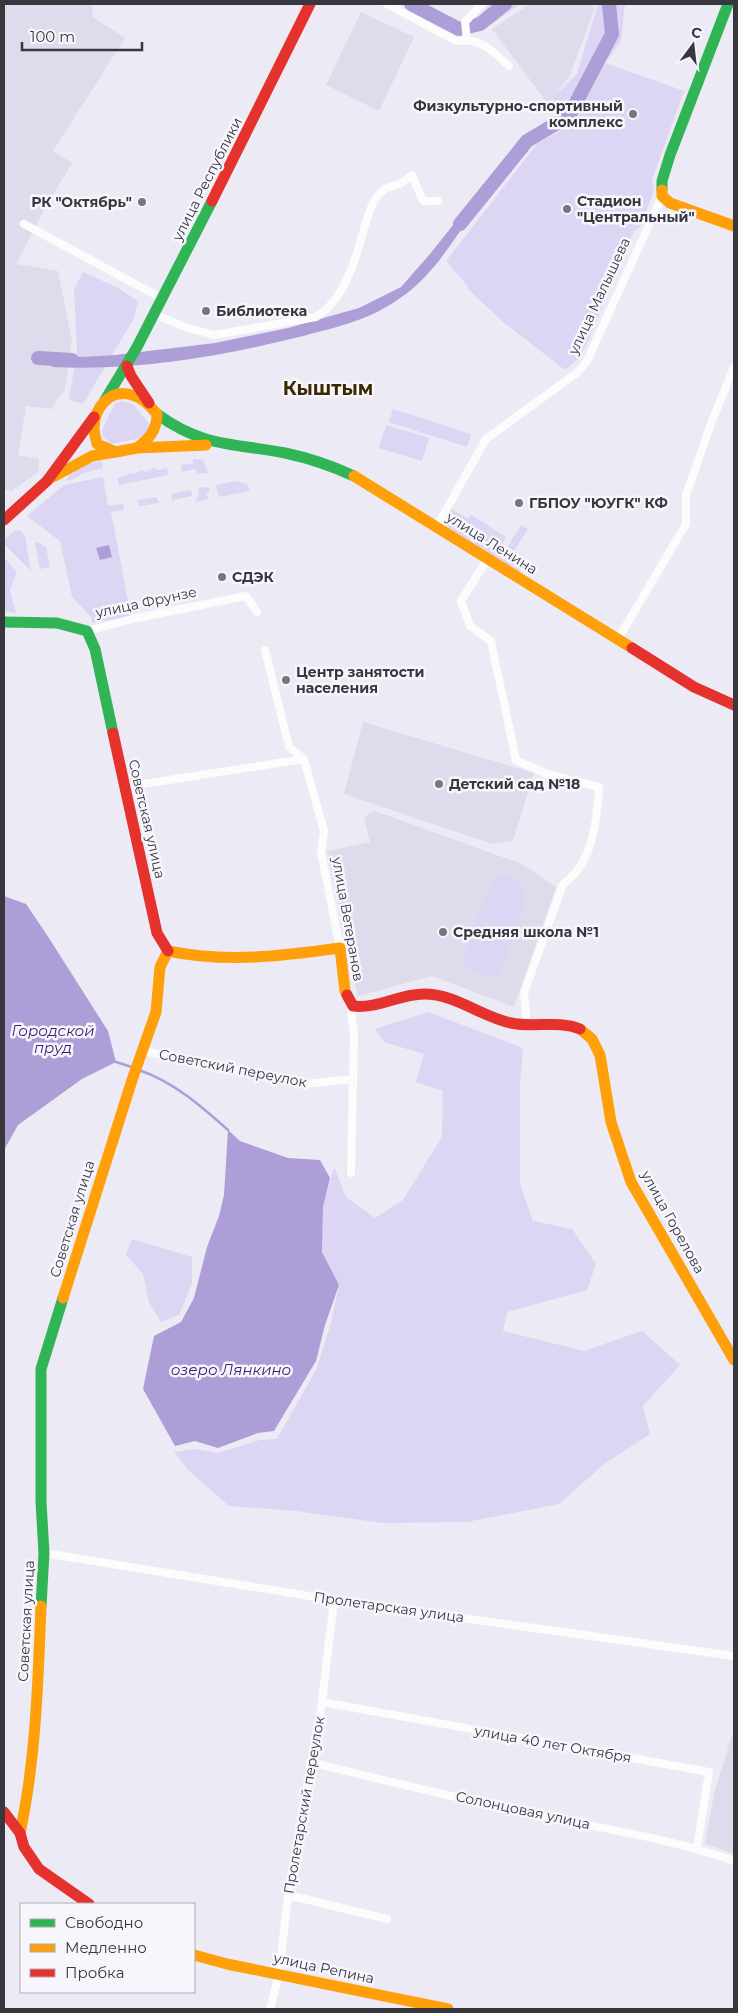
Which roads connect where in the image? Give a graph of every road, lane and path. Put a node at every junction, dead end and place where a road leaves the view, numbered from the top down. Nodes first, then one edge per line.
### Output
1 (310, 4) edge
2 (387, 4) edge
3 (482, 4) edge
4 (728, 4) edge
5 (467, 40) junction
6 (509, 66) dead end
7 (662, 196) junction
8 (438, 201) dead end
9 (24, 224) dead end
10 (734, 226) edge
11 (164, 299) junction
12 (156, 314) junction
13 (127, 366) junction
14 (734, 367) edge
15 (105, 400) junction
16 (155, 411) junction
17 (97, 413) junction
18 (219, 444) junction
19 (137, 448) junction
20 (116, 452) junction
21 (47, 481) junction
22 (4, 520) edge
23 (437, 526) junction
24 (488, 558) junction
25 (256, 612) dead end
26 (4, 622) edge
27 (88, 631) junction
28 (618, 639) junction
29 (265, 650) dead end
30 (734, 706) edge
31 (304, 759) junction
32 (124, 788) junction
33 (340, 948) junction
34 (168, 951) junction
35 (353, 1006) junction
36 (526, 1024) junction
37 (143, 1051) junction
38 (352, 1079) junction
39 (351, 1173) dead end
40 (734, 1360) edge
41 (44, 1553) junction
42 (334, 1600) junction
43 (734, 1656) edge
44 (322, 1702) junction
45 (310, 1762) junction
46 (4, 1812) edge
47 (20, 1833) junction
48 (697, 1848) junction
49 (734, 1861) edge
50 (288, 1895) junction
51 (89, 1903) edge
52 (387, 1920) dead end
53 (195, 1955) edge
54 (279, 1974) junction
55 (270, 2009) edge
56 (448, 2009) edge

1 - 11 street, улица Республики
2 - 5 street
3 - 5 street
4 - 7 street, улица Малышева
5 - 6 street
7 - 10 street
7 - 23 street, улица Малышева
8 - 12 street
9 - 11 street
11 - 12 street, улица Республики
12 - 13 street, улица Республики
13 - 15 street, улица Республики
13 - 16 street
14 - 28 street
15 - 16 street
15 - 17 street
16 - 18 street
16 - 19 street
17 - 20 street
17 - 21 street
18 - 19 street
18 - 23 street, улица Ленина
19 - 20 street
20 - 21 street
21 - 22 street
23 - 24 street, улица Ленина
24 - 28 street, улица Ленина
24 - 36 street
25 - 27 street, улица Фрунзе
26 - 27 street, улица Фрунзе
27 - 32 street, Советская улица
28 - 30 street, улица Ленина
29 - 31 street, улица Ветеранов
31 - 32 street
31 - 33 street, улица Ветеранов
32 - 34 street, Советская улица
33 - 34 street
33 - 35 street, улица Ветеранов
34 - 37 street, Советская улица
35 - 36 street
35 - 38 street, улица Ветеранов
36 - 40 street, улица Горелова
37 - 38 street, Советский переулок
37 - 41 street, Советская улица
38 - 39 street, улица Ветеранов
41 - 42 street, Пролетарская улица
41 - 47 street, Советская улица
42 - 43 street, Пролетарская улица
42 - 44 street, Пролетарский переулок
44 - 45 street, Пролетарский переулок
44 - 48 street, улица 40 лет Октября
45 - 48 street, Солонцовая улица
45 - 50 street, Пролетарский переулок
46 - 47 street
47 - 51 street
48 - 49 street, Солонцовая улица
50 - 52 street
50 - 54 street, Пролетарский переулок
53 - 54 street, улица Репина
54 - 55 street, Пролетарский переулок
54 - 56 street, улица Репина

